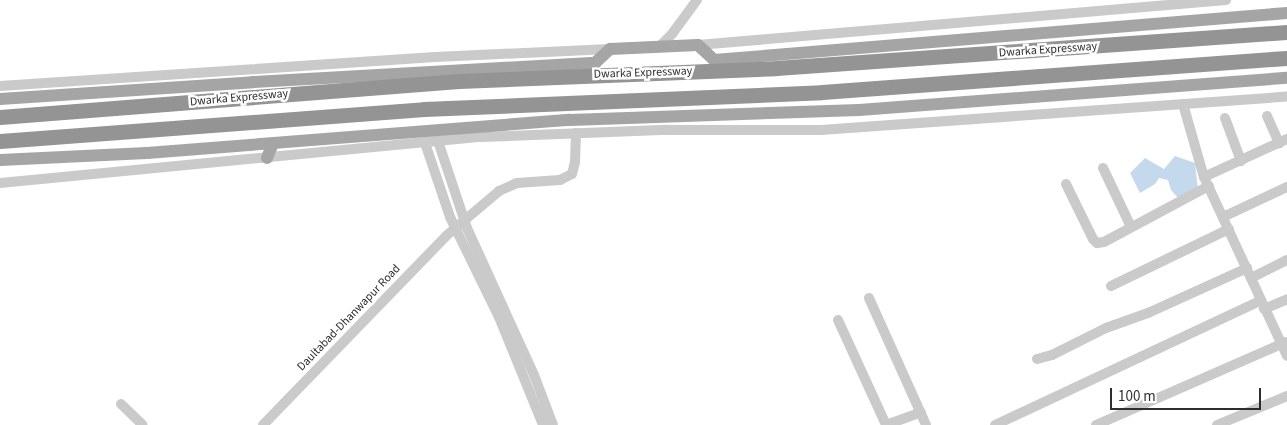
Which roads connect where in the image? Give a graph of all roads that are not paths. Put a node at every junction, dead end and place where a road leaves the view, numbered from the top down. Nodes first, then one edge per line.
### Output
1 (697, 0) edge
2 (1226, 0) edge
3 (1287, 13) edge
4 (1287, 32) edge
5 (698, 45) junction
6 (659, 47) junction
7 (610, 49) junction
8 (1287, 58) edge
9 (1287, 78) edge
10 (0, 86) edge
11 (1287, 97) edge
12 (0, 99) edge
13 (1183, 104) junction
14 (1267, 116) dead end
15 (0, 117) edge
16 (1226, 118) dead end
17 (576, 134) junction
18 (0, 141) edge
19 (1283, 141) edge
20 (438, 142) junction
21 (273, 143) junction
22 (425, 143) junction
23 (267, 158) junction
24 (0, 160) edge
25 (1241, 161) junction
26 (1103, 168) dead end
27 (1207, 182) junction
28 (0, 183) edge
29 (1066, 184) dead end
30 (1287, 187) edge
31 (1223, 217) junction
32 (464, 220) junction
33 (1131, 227) junction
34 (455, 229) junction
35 (1229, 229) junction
36 (1287, 260) edge
37 (1249, 273) junction
38 (1111, 286) dead end
39 (869, 298) dead end
40 (1287, 299) edge
41 (1262, 305) junction
42 (838, 320) dead end
43 (1284, 343) edge
44 (1287, 356) edge
45 (1037, 359) dead end
46 (1287, 396) edge
47 (121, 404) dead end
48 (921, 412) junction
49 (143, 425) edge
50 (263, 425) edge
51 (543, 425) edge
52 (553, 425) edge
53 (886, 425) edge
54 (926, 425) edge
55 (995, 425) edge
56 (1096, 425) edge
57 (1217, 425) edge

1 - 6 street
2 - 5 street
3 - 5 main road
4 - 15 highway, Dwarka Expressway
5 - 6 main road
6 - 7 main road
7 - 10 street
7 - 12 main road
8 - 18 highway, Dwarka Expressway
9 - 21 main road
11 - 13 street
13 - 17 street
13 - 27 street
14 - 19 street
16 - 25 street
17 - 20 street
17 - 32 street, Daultabad-Dhanwapur Road
19 - 25 street
20 - 22 street
20 - 32 street
21 - 23 main road
21 - 24 main road
22 - 23 street
22 - 34 street
23 - 28 street
25 - 27 street
26 - 33 street
27 - 31 street
27 - 33 street
29 - 33 street
30 - 31 street
31 - 35 street
32 - 34 street, Daultabad-Dhanwapur Road
32 - 52 street
34 - 50 street, Daultabad-Dhanwapur Road
34 - 51 street
35 - 37 street
35 - 38 street
36 - 37 street
37 - 41 street
37 - 45 street
39 - 48 street
40 - 41 street
41 - 43 street
41 - 55 street
42 - 53 street
43 - 44 street
43 - 56 street
46 - 57 street
47 - 49 street
48 - 53 street
48 - 54 street

